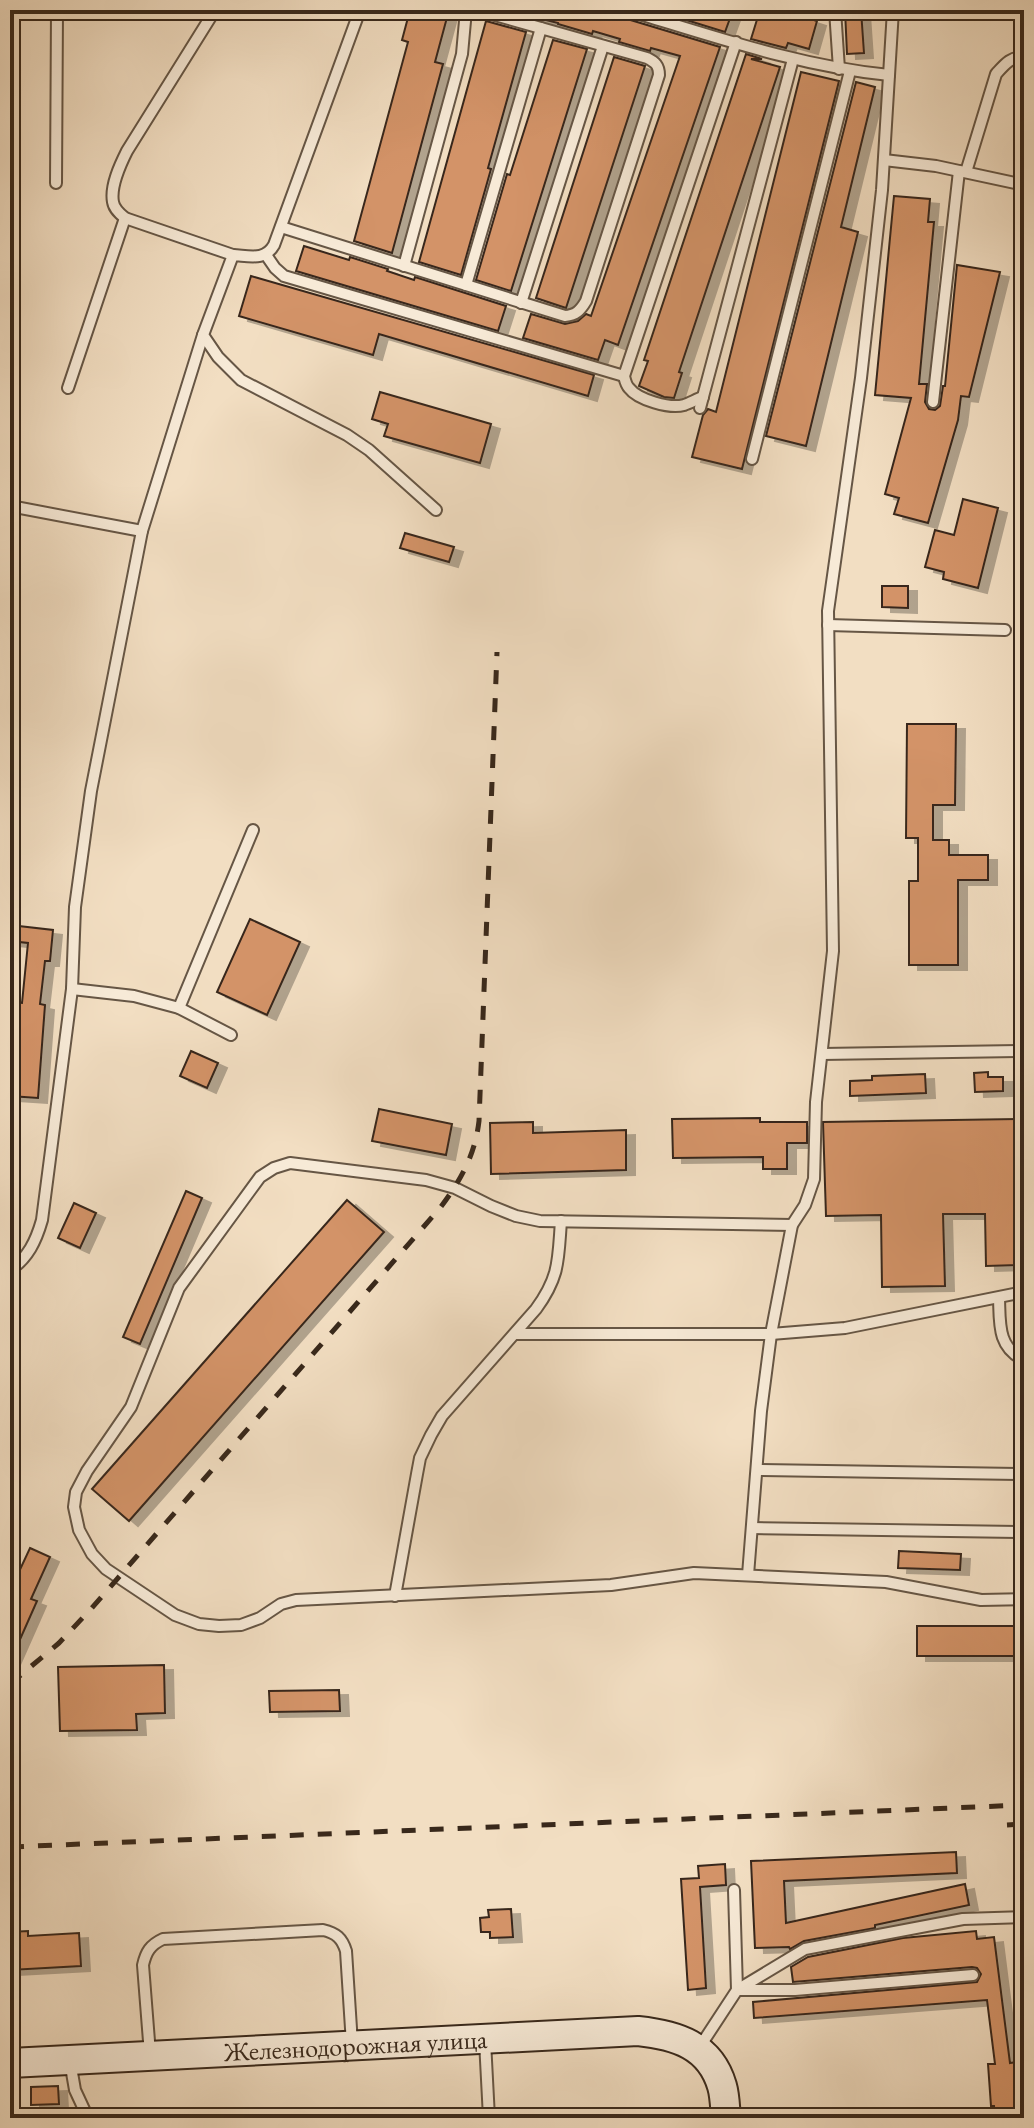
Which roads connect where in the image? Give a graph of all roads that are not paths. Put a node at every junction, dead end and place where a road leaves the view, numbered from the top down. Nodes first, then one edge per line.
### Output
1 (57, 10) edge
2 (215, 10) edge
3 (360, 10) edge
4 (466, 10) edge
5 (477, 10) edge
6 (626, 10) edge
7 (893, 10) edge
8 (833, 11) edge
9 (541, 28) junction
10 (736, 42) junction
11 (603, 46) junction
12 (1024, 57) edge
13 (793, 59) junction
14 (844, 70) junction
15 (889, 75) junction
16 (884, 160) junction
17 (963, 172) junction
18 (56, 183) dead end
19 (1024, 185) edge
20 (125, 218) junction
21 (281, 227) junction
22 (233, 255) junction
23 (266, 255) junction
24 (404, 266) junction
25 (466, 285) junction
26 (521, 303) junction
27 (203, 335) junction
28 (624, 376) junction
29 (68, 388) dead end
30 (933, 402) dead end
31 (752, 459) dead end
32 (10, 506) edge
33 (436, 510) dead end
34 (142, 531) junction
35 (828, 625) junction
36 (1005, 630) dead end
37 (253, 830) dead end
38 (72, 989) junction
39 (179, 1008) junction
40 (231, 1035) dead end
41 (1024, 1051) edge
42 (822, 1054) junction
43 (561, 1221) junction
44 (792, 1225) junction
45 (10, 1270) edge
46 (1024, 1292) edge
47 (999, 1298) junction
48 (515, 1334) junction
49 (771, 1334) junction
50 (1024, 1360) edge
51 (757, 1470) junction
52 (1024, 1474) edge
53 (752, 1528) junction
54 (1024, 1532) edge
55 (748, 1575) junction
56 (395, 1596) junction
57 (1024, 1599) edge
58 (734, 1890) dead end
59 (1024, 1917) edge
60 (973, 1975) dead end
61 (737, 1990) junction
62 (485, 2039) junction
63 (352, 2046) junction
64 (698, 2050) junction
65 (150, 2055) junction
66 (70, 2059) junction
67 (10, 2063) edge
68 (88, 2118) edge
69 (489, 2118) edge
70 (726, 2118) edge

1 - 18 lane
2 - 20 lane
3 - 21 lane
4 - 24 lane
5 - 9 lane
6 - 10 lane
7 - 15 lane
8 - 14 lane
9 - 11 lane
9 - 25 lane
10 - 13 lane
10 - 28 lane
11 - 26 lane
11 - 26 lane
12 - 17 lane
13 - 14 lane
13 - 28 lane
14 - 15 lane
14 - 31 lane
15 - 16 lane
16 - 17 lane
16 - 35 lane
17 - 19 lane
17 - 30 lane
20 - 22 lane
20 - 29 lane
21 - 23 lane
21 - 24 lane
22 - 23 lane
22 - 27 lane
23 - 28 lane
24 - 25 lane
25 - 26 lane
27 - 33 lane
27 - 34 lane
32 - 34 lane
34 - 38 lane
35 - 36 lane
35 - 42 lane
37 - 39 lane
38 - 39 lane
38 - 45 lane
39 - 40 lane
41 - 42 lane
42 - 44 lane
43 - 44 lane
43 - 48 lane
43 - 56 lane
44 - 49 lane
46 - 47 lane
47 - 49 lane
47 - 50 lane
48 - 49 lane
48 - 56 lane
49 - 51 lane
51 - 52 lane
51 - 53 lane
53 - 54 lane
53 - 55 lane
55 - 56 lane
55 - 57 lane
58 - 61 lane
59 - 61 lane
60 - 61 lane
61 - 64 lane
62 - 63 main road, Железнодорожная улица
62 - 64 main road, Железнодорожная улица
62 - 69 lane
63 - 65 main road, Железнодорожная улица
63 - 65 lane
64 - 70 main road
65 - 66 main road, Железнодорожная улица
66 - 67 main road, Железнодорожная улица
66 - 68 lane

